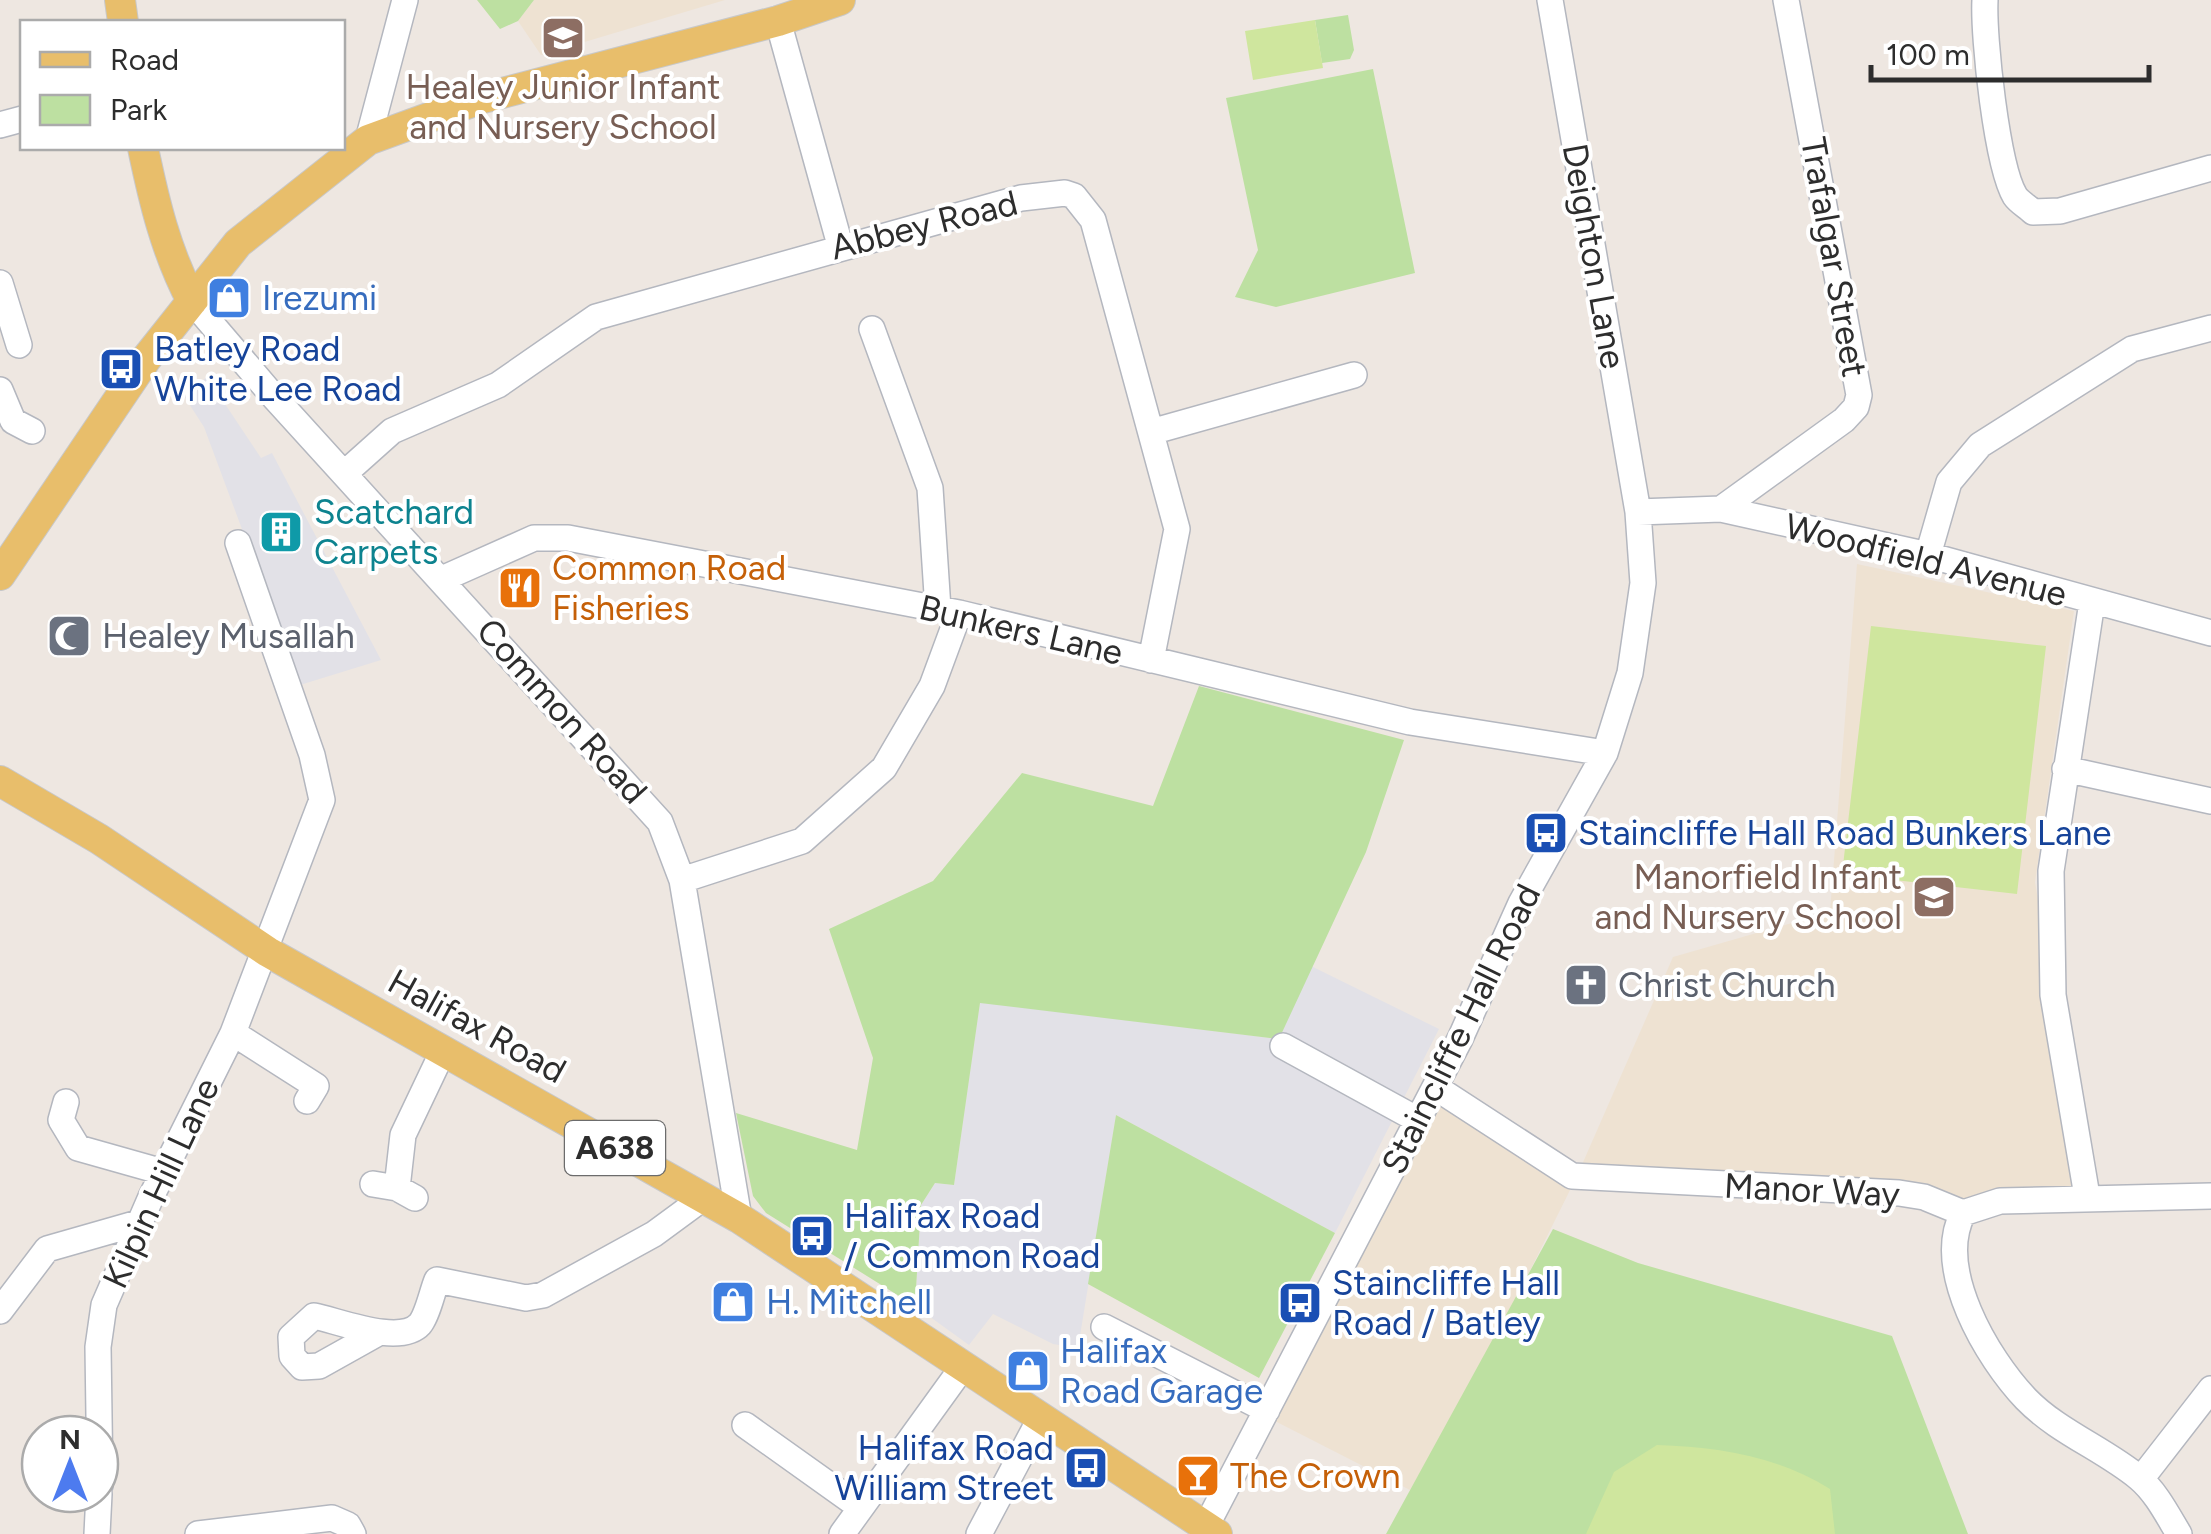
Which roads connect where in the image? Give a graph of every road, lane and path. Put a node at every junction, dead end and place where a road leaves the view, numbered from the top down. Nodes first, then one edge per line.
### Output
1 (404, 0) edge
2 (840, 0) edge
3 (1550, 0) edge
4 (1786, 0) edge
5 (1985, 0) edge
6 (778, 21) junction
7 (368, 140) junction
8 (143, 150) edge
9 (2211, 168) edge
10 (840, 245) junction
11 (0, 283) edge
12 (192, 301) junction
13 (2211, 328) edge
14 (872, 330) dead end
15 (18, 344) dead end
16 (1354, 376) dead end
17 (2, 403) edge
18 (32, 430) dead end
19 (1151, 432) junction
20 (345, 472) junction
21 (1721, 509) junction
22 (1638, 512) junction
23 (238, 543) dead end
24 (1928, 555) junction
25 (0, 575) edge
26 (442, 579) junction
27 (2092, 602) junction
28 (949, 611) junction
29 (2211, 634) edge
30 (1151, 660) junction
31 (1605, 753) junction
32 (2065, 770) junction
33 (0, 781) edge
34 (2211, 802) edge
35 (682, 880) junction
36 (268, 952) junction
37 (233, 1033) junction
38 (1283, 1046) dead end
39 (443, 1051) junction
40 (1435, 1087) junction
41 (308, 1101) dead end
42 (66, 1102) dead end
43 (1418, 1120) junction
44 (163, 1172) junction
45 (395, 1190) dead end
46 (2087, 1196) junction
47 (2211, 1196) edge
48 (703, 1198) junction
49 (1963, 1213) junction
50 (739, 1218) junction
51 (138, 1224) junction
52 (0, 1311) edge
53 (1104, 1327) dead end
54 (378, 1333) dead end
55 (962, 1368) junction
56 (2211, 1389) edge
57 (1267, 1410) junction
58 (99, 1414) edge
59 (1040, 1420) junction
60 (746, 1425) dead end
61 (2141, 1479) junction
62 (860, 1507) junction
63 (1208, 1531) edge
64 (198, 1534) edge
65 (354, 1534) edge
66 (842, 1534) edge
67 (979, 1534) edge
68 (2179, 1534) edge

1 - 7 street
2 - 6 main road
3 - 22 street, Deighton Lane
4 - 21 street, Trafalgar Street
5 - 9 street
6 - 7 main road
6 - 10 street
7 - 12 main road
8 - 12 main road
10 - 19 street, Abbey Road
10 - 20 street, Abbey Road
11 - 15 street
12 - 20 street, Common Road
12 - 25 main road
13 - 24 street
14 - 28 street
16 - 19 street
17 - 18 street
19 - 30 street, Abbey Road
20 - 26 street, Common Road
21 - 22 street, Woodfield Avenue
21 - 24 street, Woodfield Avenue
22 - 31 street, Staincliffe Hall Road
23 - 36 street, Kilpin Hill Lane
24 - 27 street, Woodfield Avenue
26 - 28 street, Bunkers Lane
26 - 35 street, Common Road
27 - 29 street, Woodfield Avenue
27 - 32 street
28 - 30 street, Bunkers Lane
28 - 35 street
30 - 31 street, Bunkers Lane
31 - 40 street, Staincliffe Hall Road
32 - 34 street
32 - 46 street
33 - 36 main road, Halifax Road / A638
35 - 50 street, Common Road
36 - 37 street, Kilpin Hill Lane
36 - 39 main road, Halifax Road / A638
37 - 41 street
37 - 44 street, Kilpin Hill Lane
38 - 43 street
39 - 45 street
39 - 48 main road, Halifax Road / A638
40 - 43 street, Staincliffe Hall Road
40 - 49 street, Manor Way
42 - 44 street
43 - 57 street, Staincliffe Hall Road
44 - 51 street, Kilpin Hill Lane
46 - 47 street
46 - 49 street
48 - 50 main road, Halifax Road / A638
48 - 54 street
49 - 61 street
50 - 55 main road, Halifax Road / A638
51 - 52 street
51 - 58 street, Kilpin Hill Lane
53 - 57 street
55 - 59 main road, Halifax Road / A638
55 - 62 street
56 - 61 street
57 - 63 street, Staincliffe Hall Road
59 - 63 main road, Halifax Road / A638
59 - 67 street
60 - 62 street
61 - 68 street
62 - 66 street
64 - 65 street

